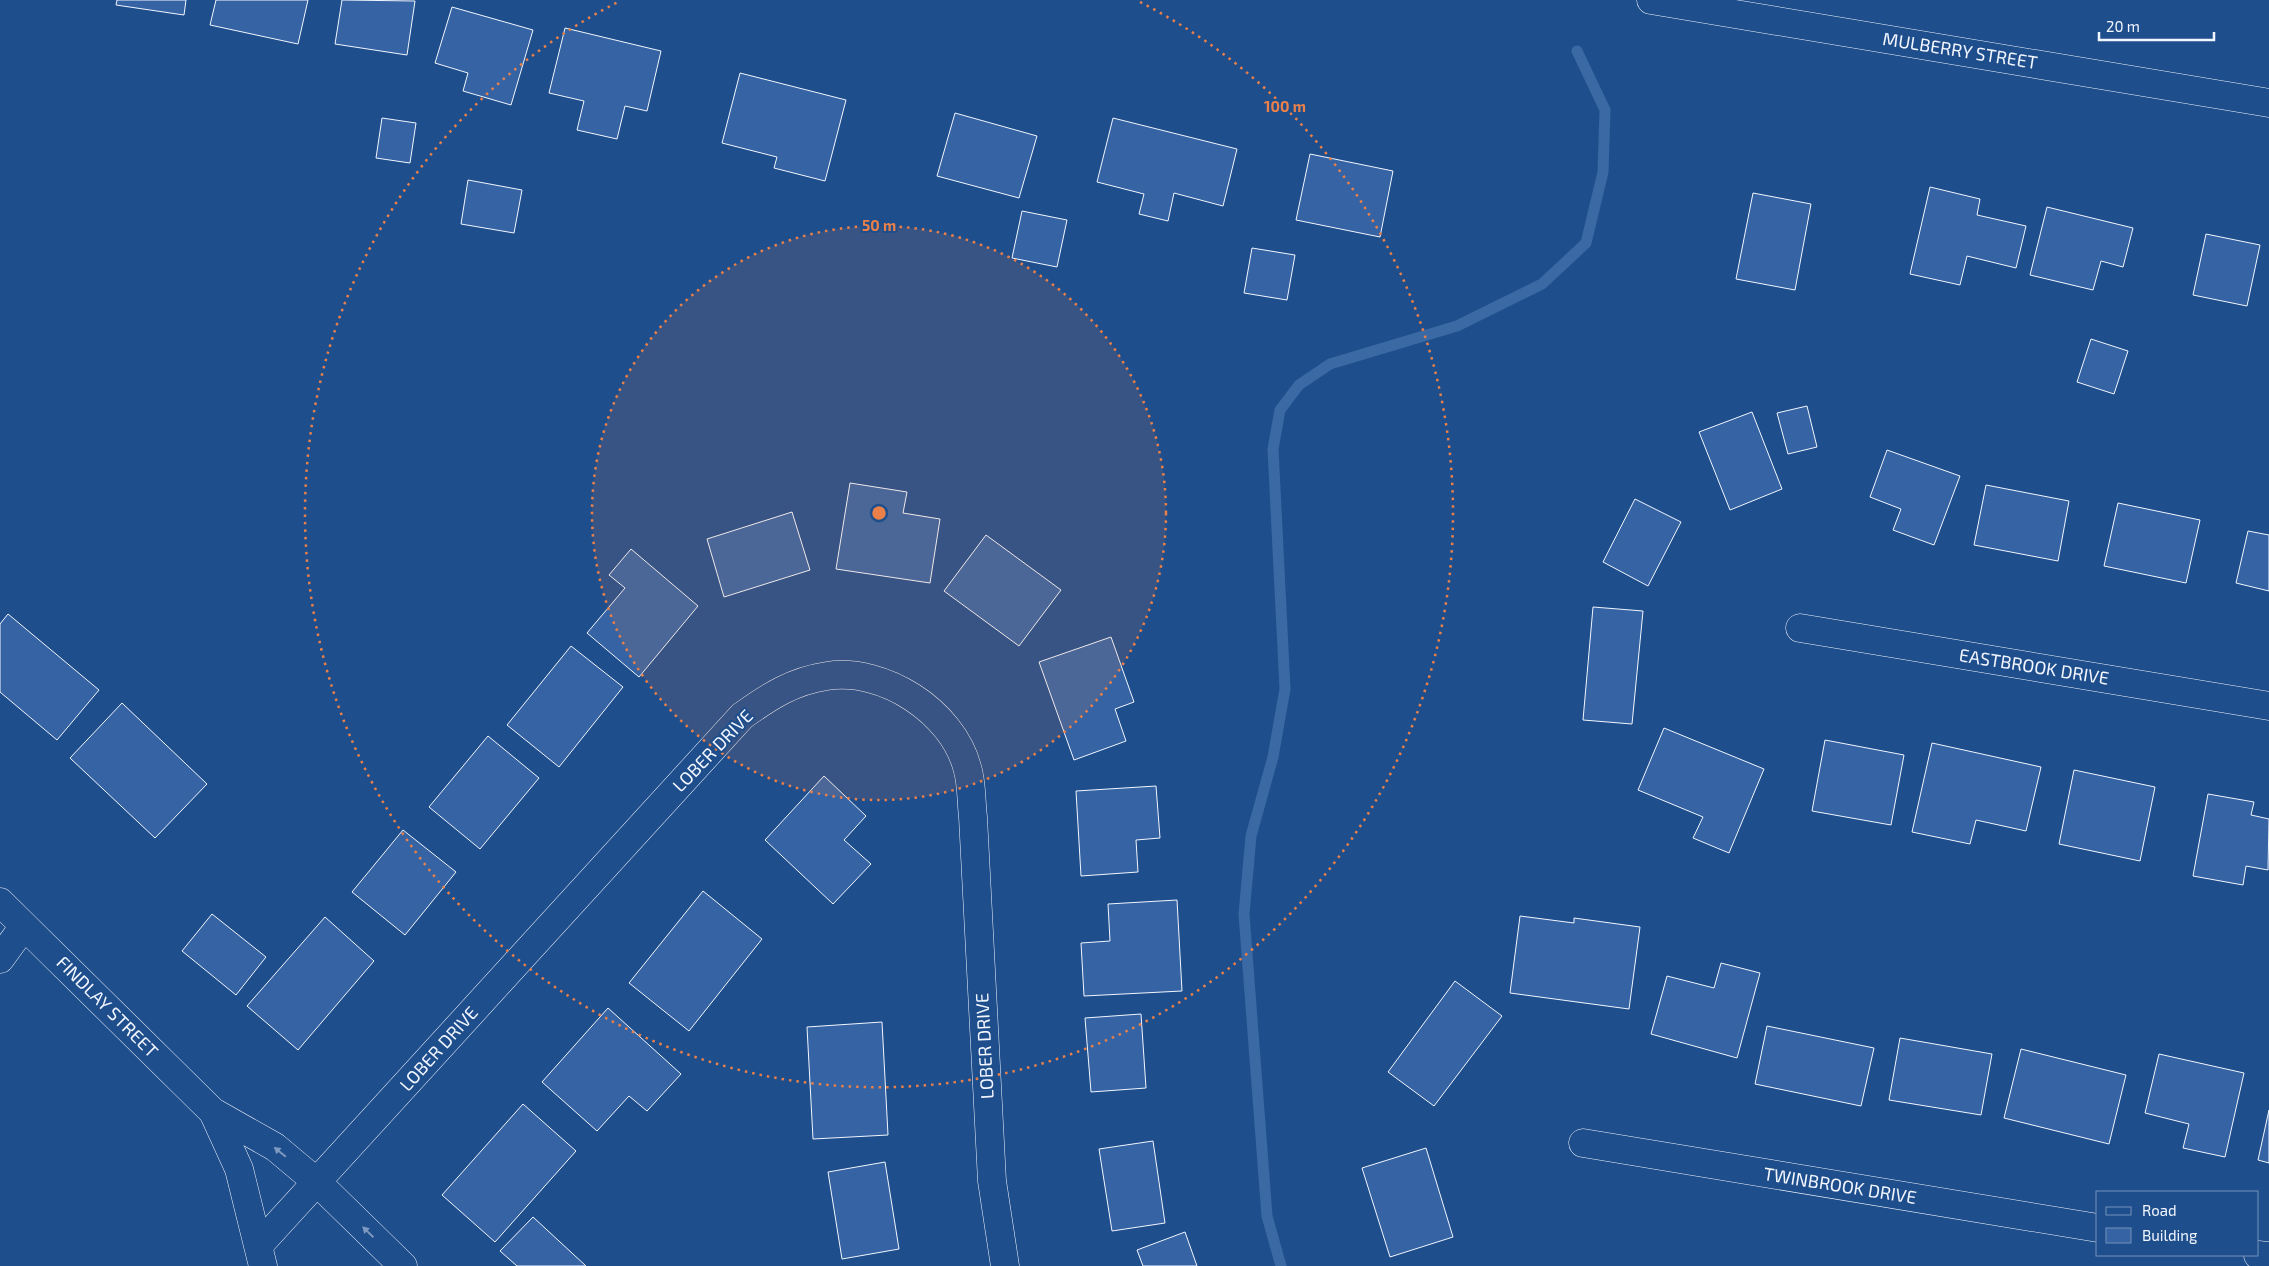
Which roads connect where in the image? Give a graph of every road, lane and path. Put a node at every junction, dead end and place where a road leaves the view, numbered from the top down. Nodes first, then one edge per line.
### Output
1 (1651, 0) edge
2 (2269, 103) edge
3 (1800, 628) dead end
4 (2269, 706) edge
5 (0, 902) edge
6 (24, 926) junction
7 (0, 960) edge
8 (213, 1112) junction
9 (1583, 1144) dead end
10 (318, 1183) junction
11 (2096, 1228) edge
12 (261, 1256) edge
13 (403, 1266) edge
14 (1005, 1266) edge

1 - 2 street, MULBERRY STREET
3 - 4 street, EASTBROOK DRIVE
5 - 6 street, FINDLAY STREET
6 - 7 street
6 - 8 street, FINDLAY STREET
10 -> 8 street, FINDLAY STREET
8 - 12 street, FINDLAY STREET
9 - 11 street, TWINBROOK DRIVE
10 - 12 street, LOBER DRIVE
13 -> 10 street, FINDLAY STREET
10 - 14 street, LOBER DRIVE

